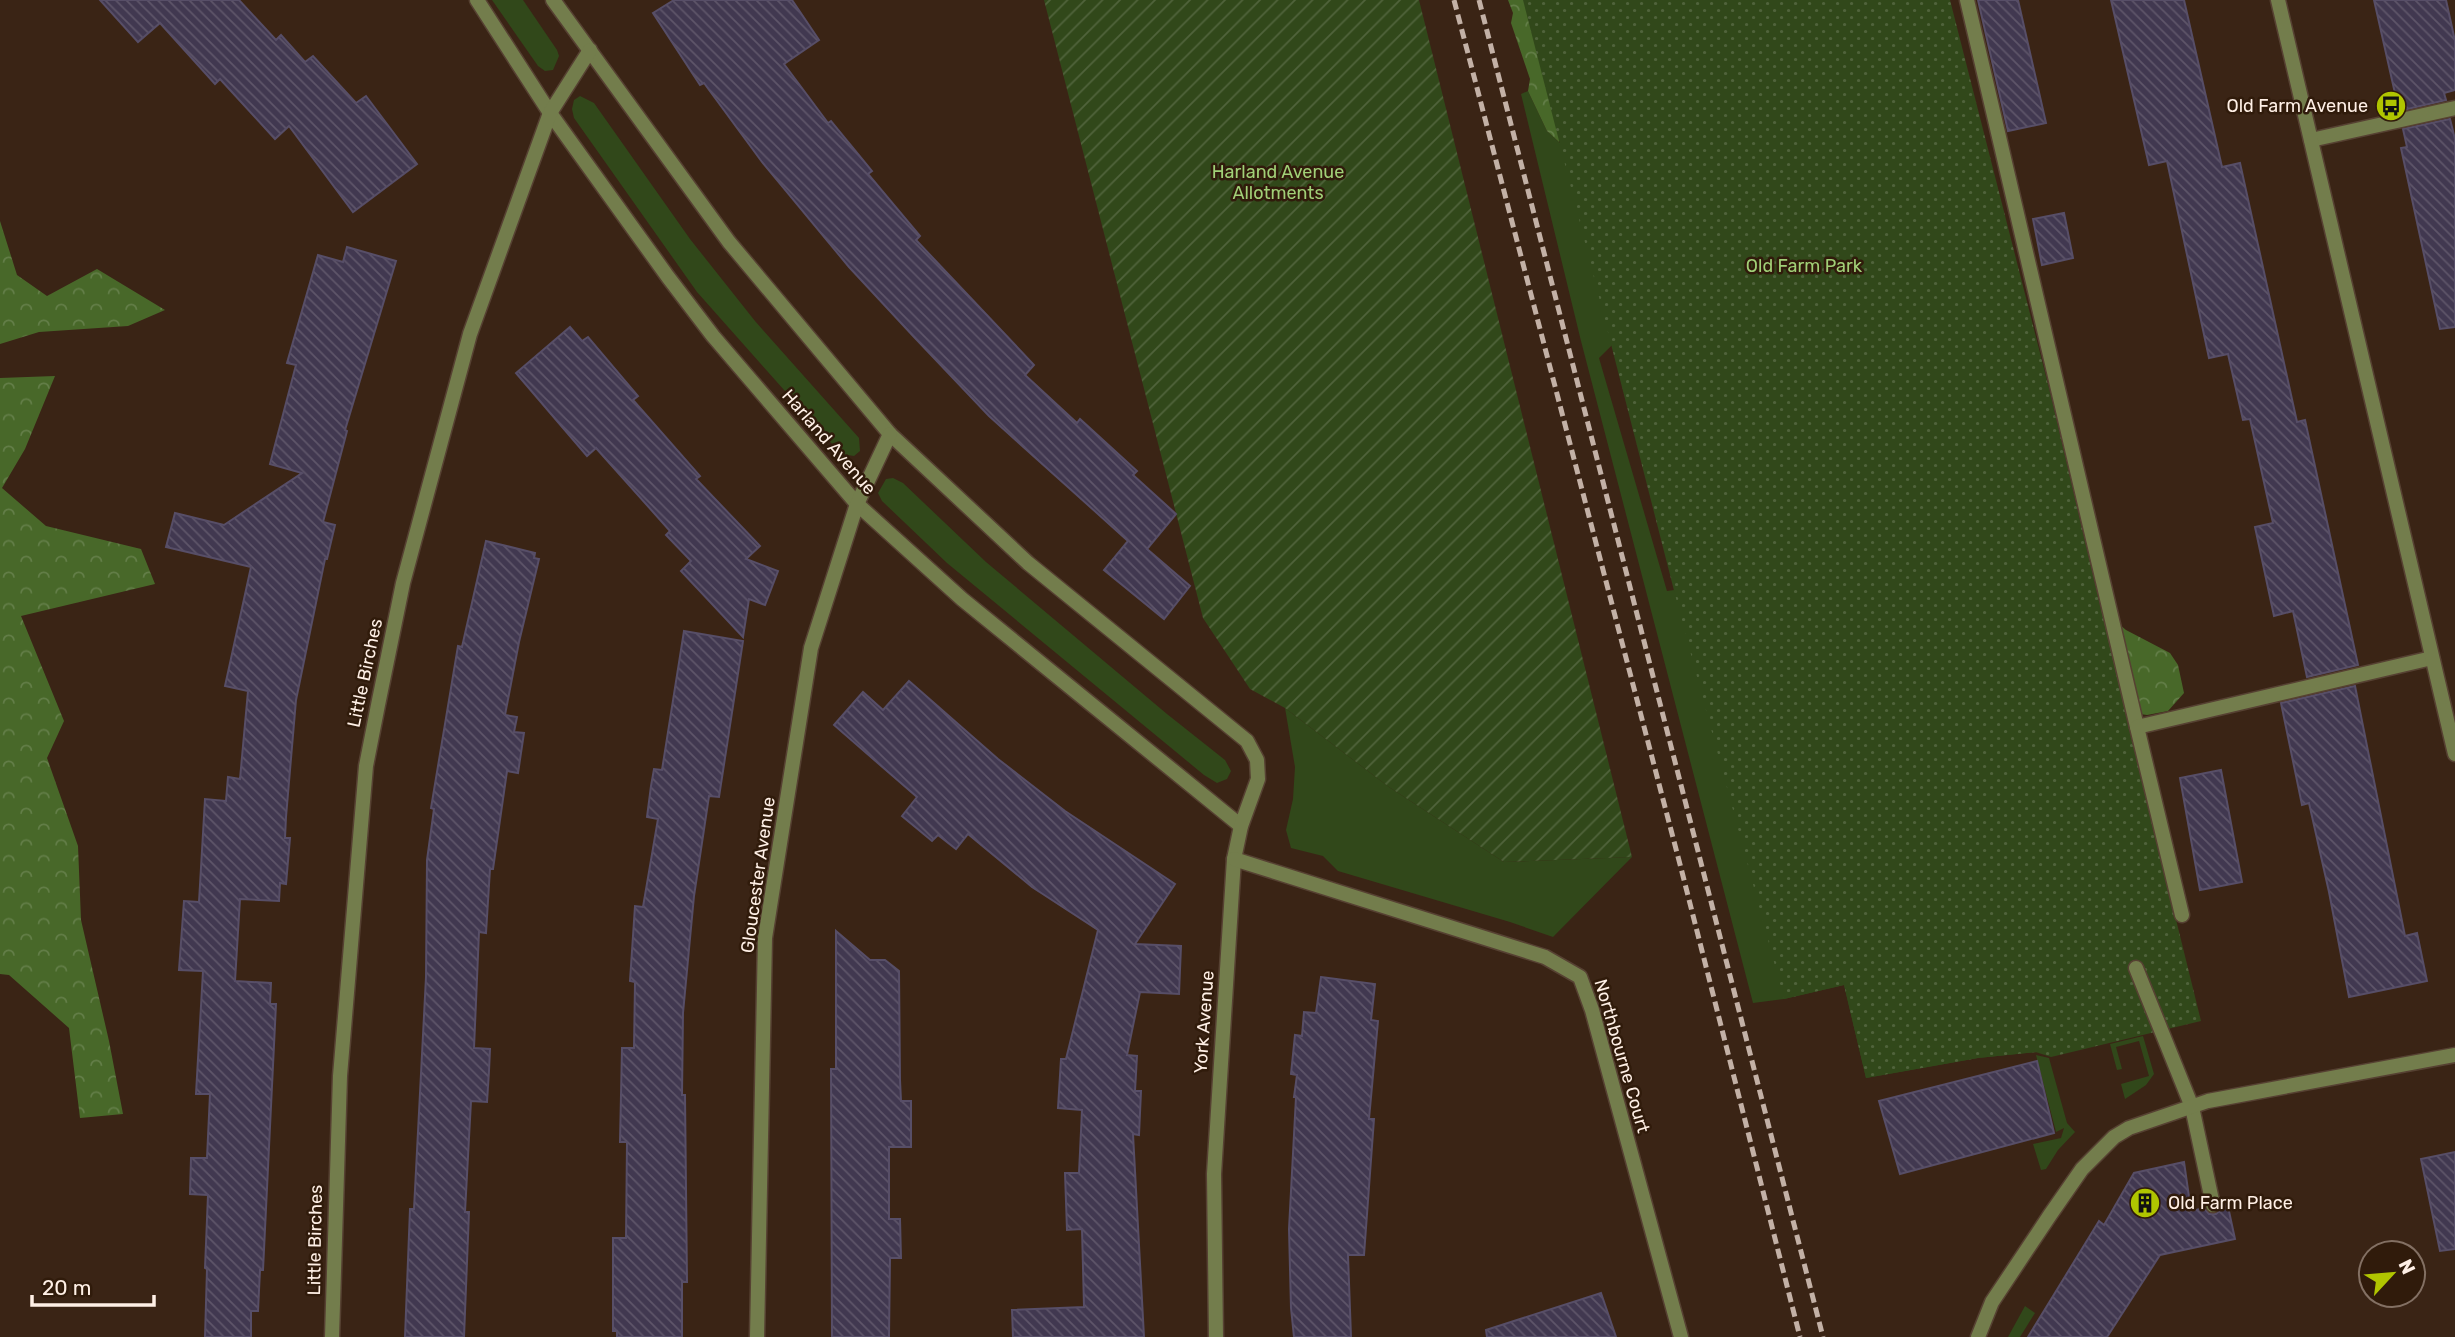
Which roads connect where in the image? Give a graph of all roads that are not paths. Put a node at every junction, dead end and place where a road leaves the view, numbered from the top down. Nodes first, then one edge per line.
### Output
1 (477, 0) edge
2 (553, 0) edge
3 (1967, 0) edge
4 (2278, 0) edge
5 (590, 50) junction
6 (2455, 108) edge
7 (550, 113) junction
8 (2311, 140) junction
9 (890, 434) junction
10 (857, 504) junction
11 (2432, 658) junction
12 (2137, 727) junction
13 (2455, 754) edge
14 (1241, 826) junction
15 (1234, 859) junction
16 (2182, 915) dead end
17 (2136, 968) dead end
18 (2455, 1055) edge
19 (2192, 1107) junction
20 (2213, 1205) dead end
21 (332, 1337) edge
22 (757, 1337) edge
23 (1216, 1337) edge
24 (1681, 1337) edge
25 (1978, 1337) edge

1 - 7 street, Harland Avenue
2 - 5 street
3 - 12 street
4 - 8 street
5 - 7 street, Little Birches
5 - 9 street
6 - 8 street
7 - 10 street, Harland Avenue
7 - 21 street, Little Birches
8 - 11 street
9 - 10 street, Gloucester Avenue
9 - 14 street, York Avenue
10 - 14 street, Harland Avenue
10 - 22 street, Gloucester Avenue
11 - 12 street
11 - 13 street
12 - 16 street
14 - 15 street, York Avenue
15 - 23 street, York Avenue
15 - 24 street, Northbourne Court
17 - 19 street
18 - 19 street
19 - 20 street
19 - 25 street

